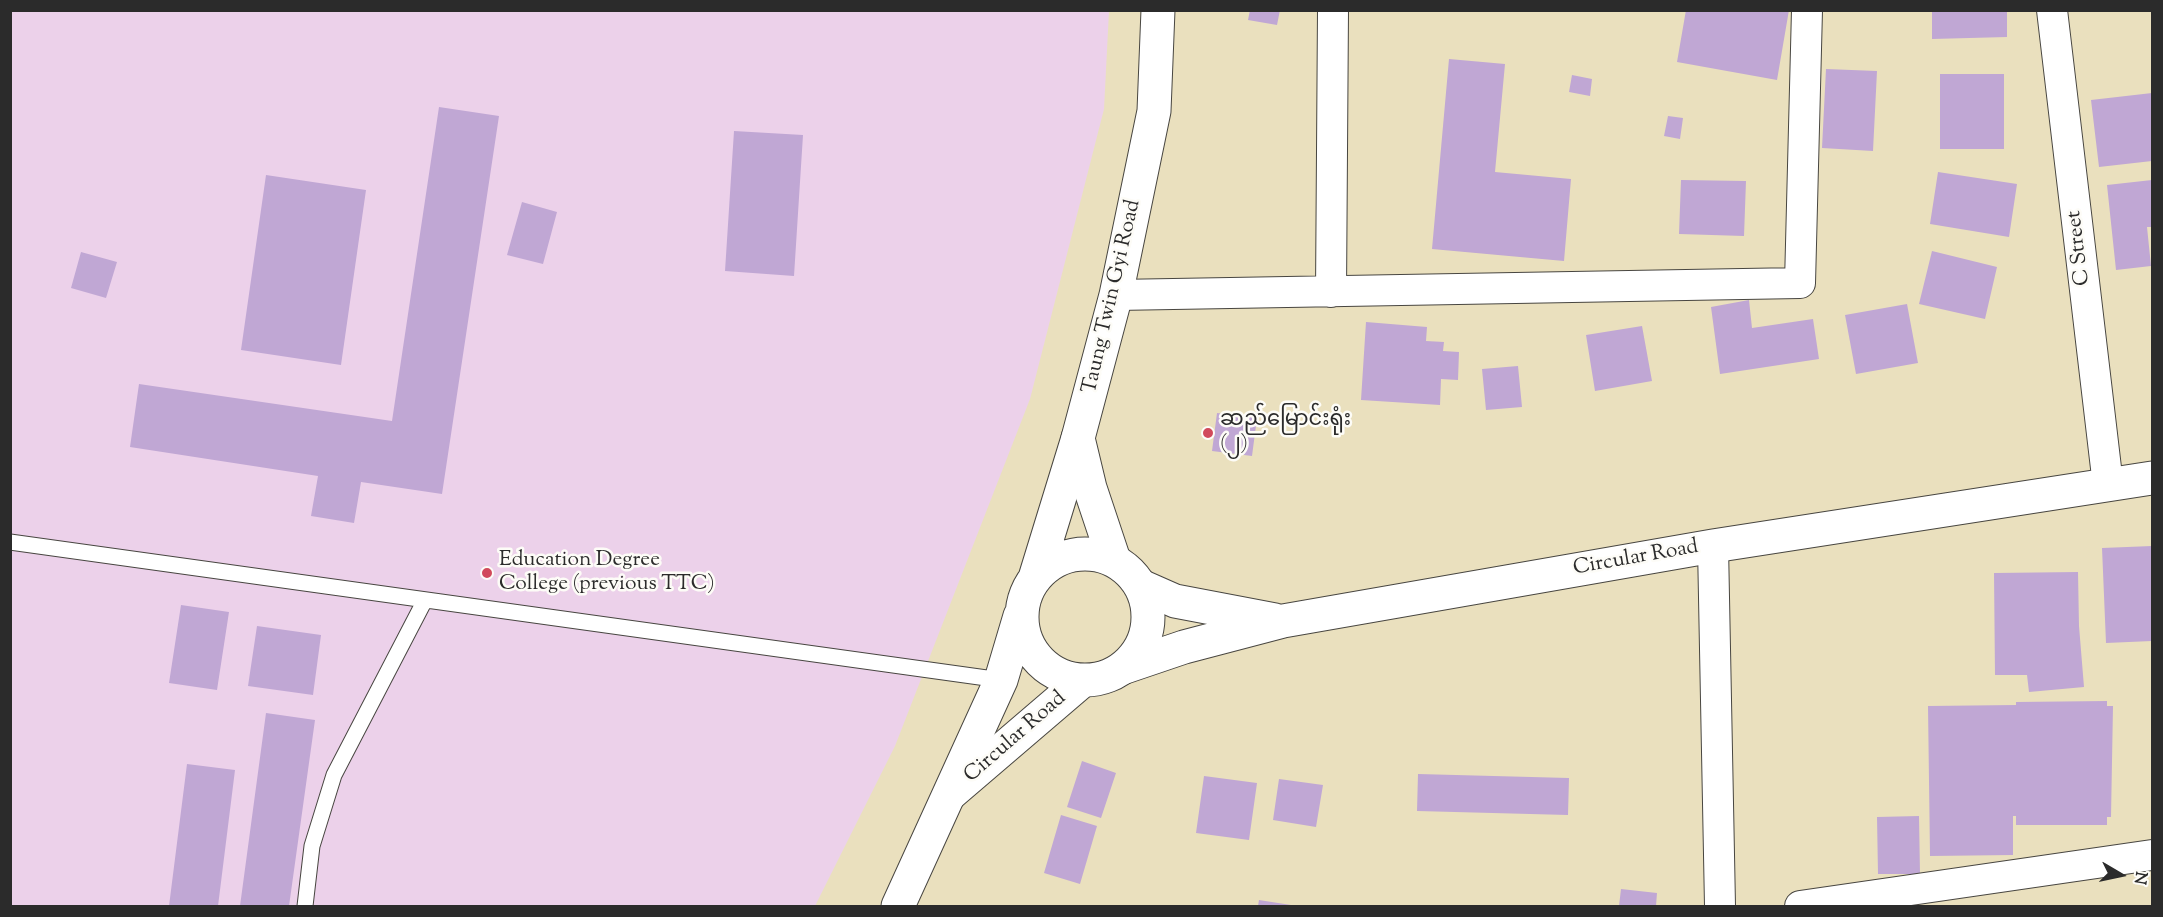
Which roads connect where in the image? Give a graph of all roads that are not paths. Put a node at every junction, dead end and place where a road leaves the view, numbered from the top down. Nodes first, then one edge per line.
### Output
1 (1158, 10) edge
2 (1334, 10) edge
3 (1807, 10) edge
4 (2052, 10) edge
5 (1331, 292) junction
6 (1116, 295) junction
7 (1078, 438) junction
8 (2152, 478) edge
9 (2108, 485) junction
10 (10, 542) edge
11 (1713, 546) junction
12 (1114, 560) junction
13 (1035, 578) junction
14 (1141, 586) junction
15 (425, 600) junction
16 (1022, 612) junction
17 (1283, 621) junction
18 (1125, 667) junction
19 (1001, 680) junction
20 (1082, 681) junction
21 (950, 794) junction
22 (2152, 855) edge
23 (305, 906) edge
24 (898, 906) edge
25 (1720, 906) edge
26 (1800, 906) edge

1 - 6 main road, Taung Twin Gyi Road
2 - 5 street
3 - 5 street
4 - 9 street, C Street
5 - 6 street
6 - 7 main road, Taung Twin Gyi Road
7 - 12 main road
7 - 13 main road, Taung Twin Gyi Road
8 - 9 main road, Circular Road
9 - 11 main road, Circular Road
10 - 15 lane
11 - 17 main road, Circular Road
11 - 25 street
12 - 13 main road
12 - 14 main road
13 - 16 main road
14 - 17 main road
14 - 18 main road
15 - 19 lane
15 - 23 lane
16 - 19 main road
16 - 20 main road
17 - 18 main road, Circular Road
18 - 20 main road
19 - 21 main road
20 - 21 main road, Circular Road
21 - 24 main road
22 - 26 street

